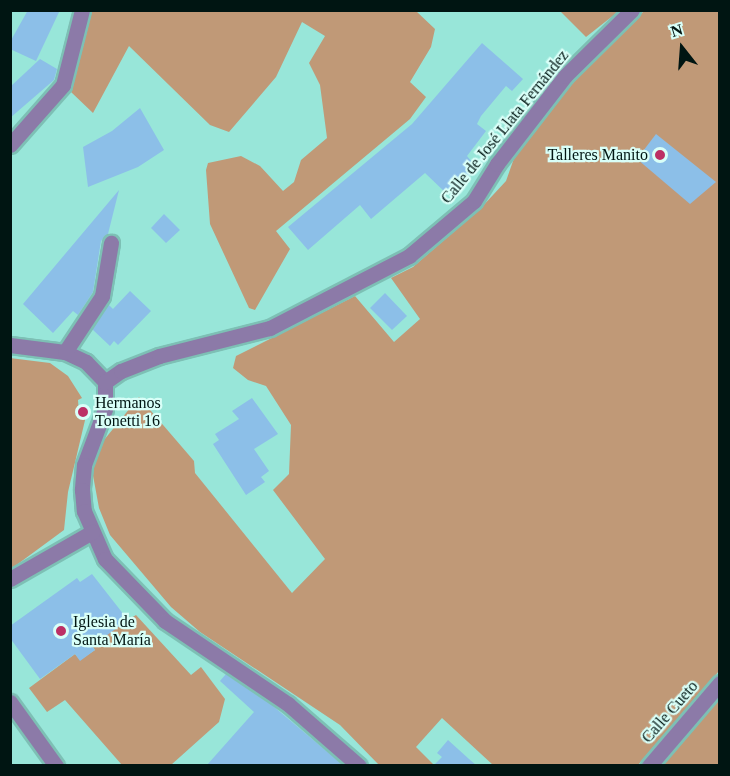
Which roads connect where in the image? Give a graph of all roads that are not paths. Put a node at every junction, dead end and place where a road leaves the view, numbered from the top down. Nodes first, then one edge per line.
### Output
1 (82, 10) edge
2 (632, 10) edge
3 (10, 145) edge
4 (111, 243) dead end
5 (10, 345) edge
6 (65, 352) junction
7 (105, 382) junction
8 (92, 532) junction
9 (10, 579) edge
10 (720, 683) edge
11 (10, 702) edge
12 (56, 765) edge
13 (359, 765) edge
14 (649, 765) edge

1 - 3 street
2 - 7 street, Calle de José Llata Fernández
4 - 6 street
5 - 6 street
6 - 7 street
7 - 8 street
8 - 9 street
8 - 13 street
10 - 14 street, Calle Cueto
11 - 12 street

